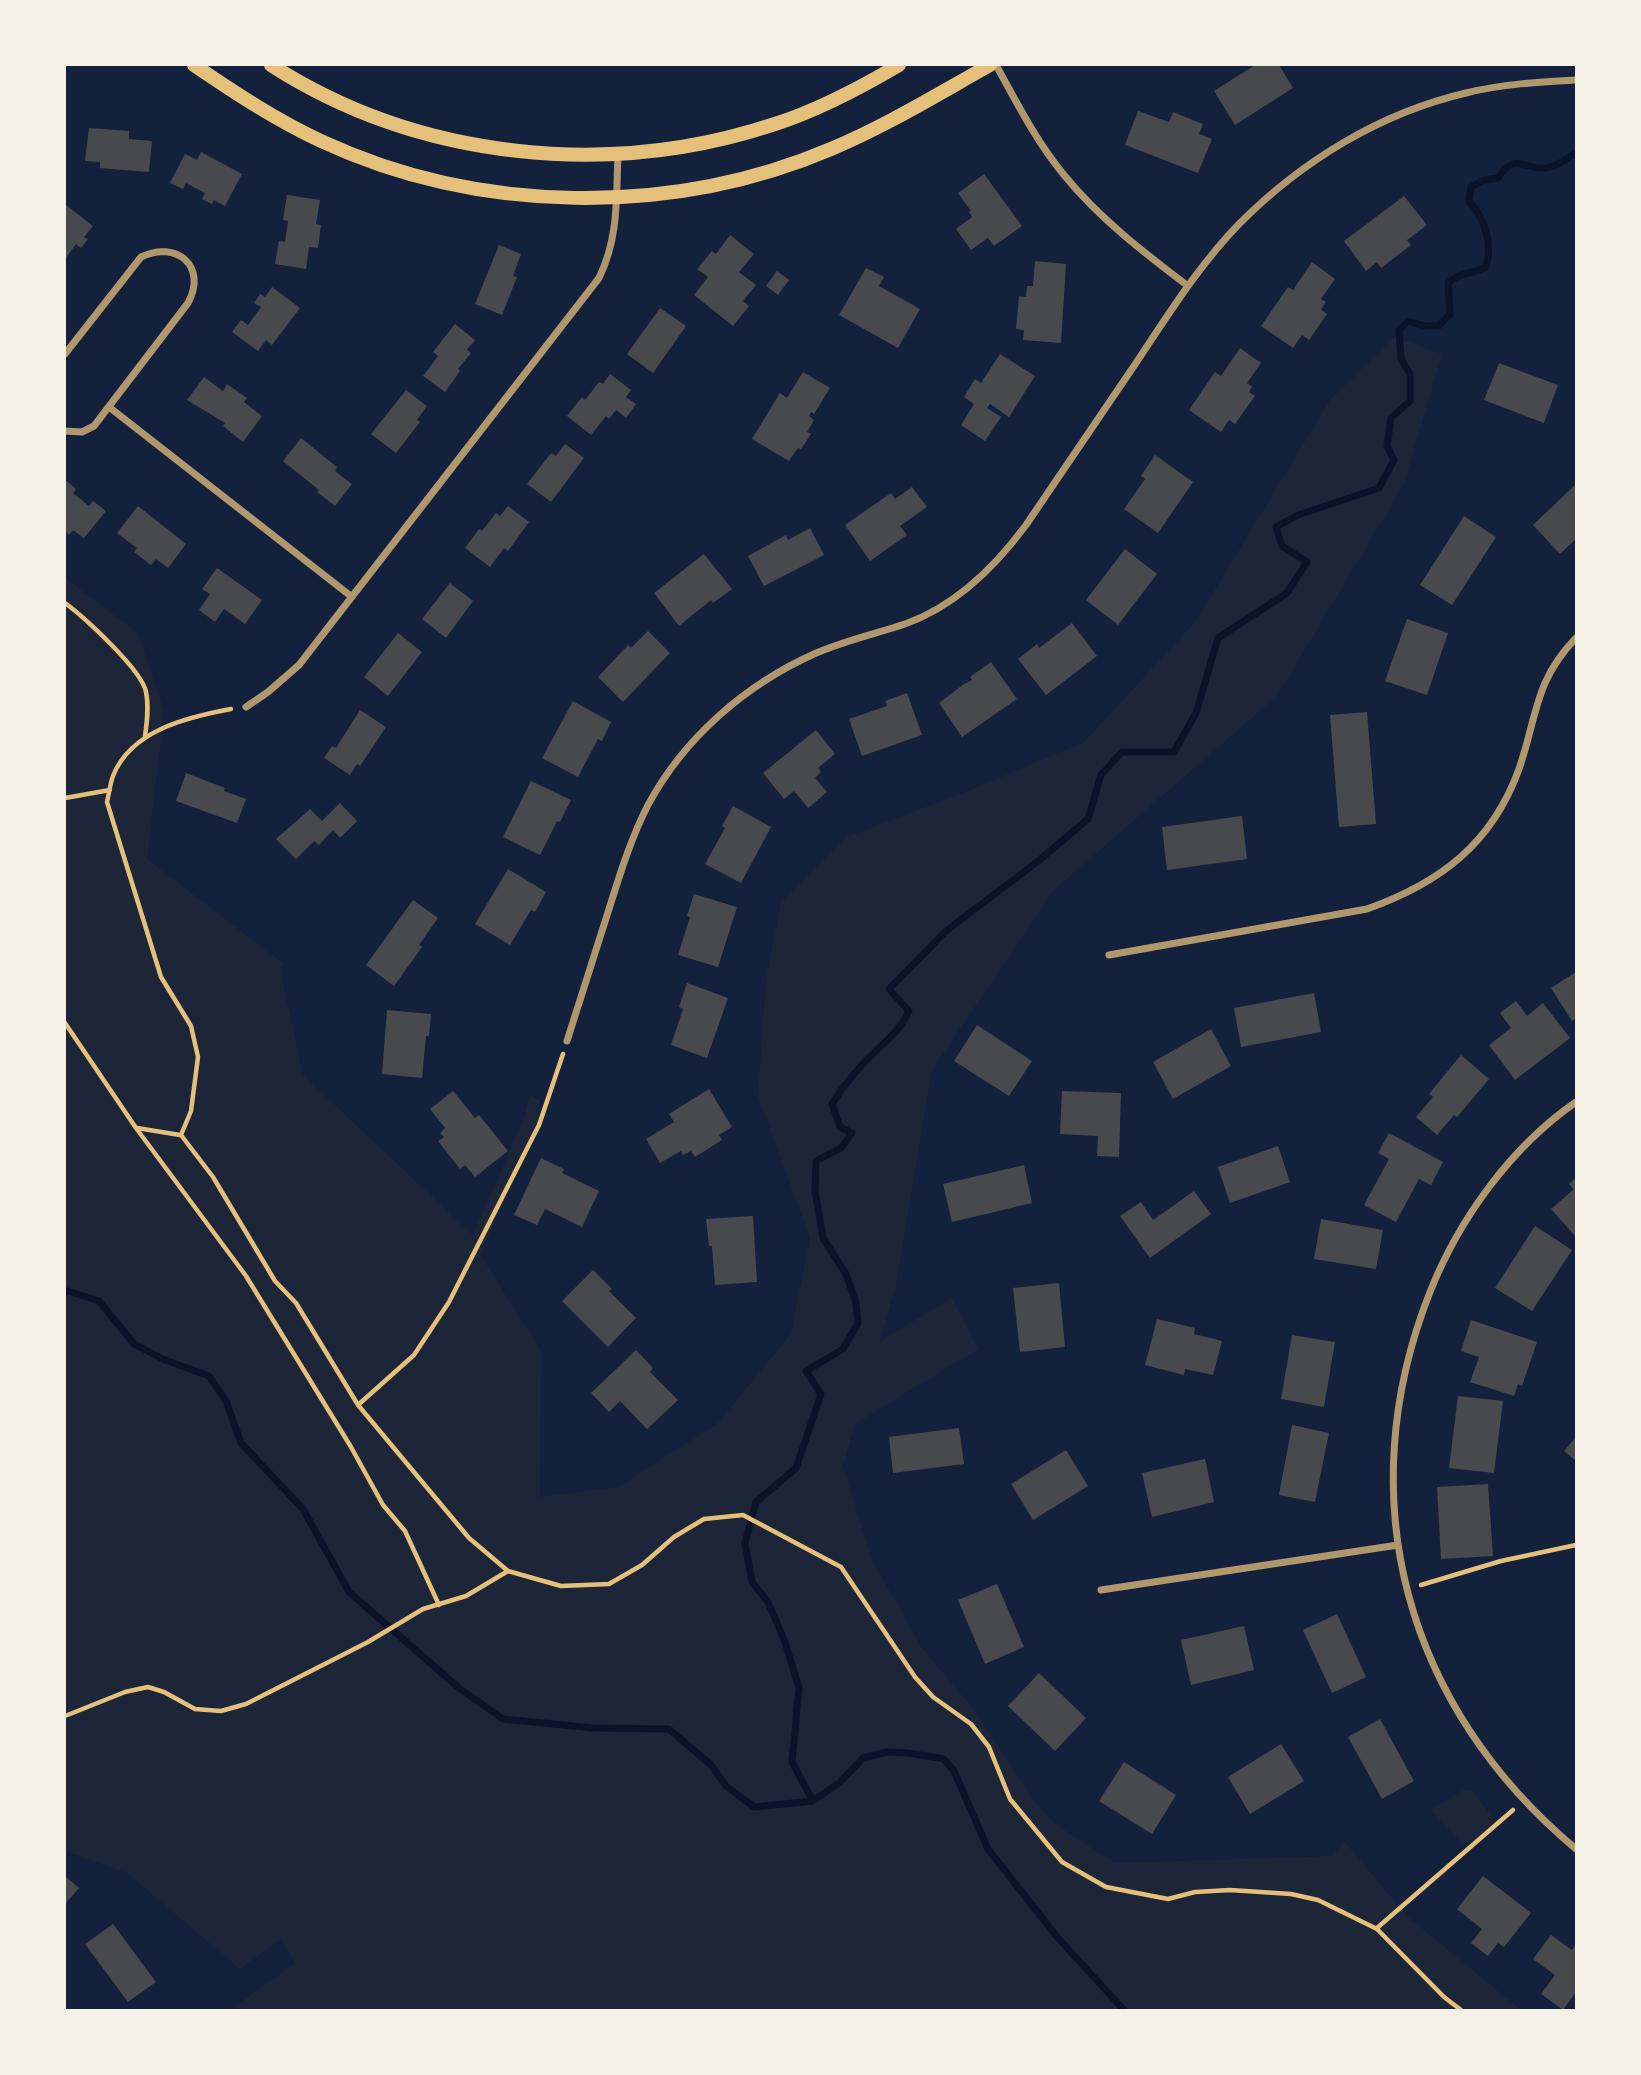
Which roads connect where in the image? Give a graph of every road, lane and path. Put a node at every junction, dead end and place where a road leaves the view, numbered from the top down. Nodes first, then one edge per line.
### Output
1 (194, 65) edge
2 (271, 65) edge
3 (899, 65) edge
4 (990, 65) edge
5 (996, 65) edge
6 (1576, 80) edge
7 (618, 154) junction
8 (616, 198) junction
9 (1188, 286) junction
10 (65, 354) edge
11 (109, 407) junction
12 (65, 431) edge
13 (352, 597) junction
14 (65, 603) edge
15 (1576, 638) edge
16 (246, 707) joint
17 (145, 736) junction
18 (110, 790) junction
19 (65, 798) edge
20 (1110, 955) dead end
21 (65, 1023) edge
22 (567, 1041) joint
23 (1576, 1102) edge
24 (136, 1128) junction
25 (181, 1135) junction
26 (358, 1405) junction
27 (1398, 1545) junction
28 (1576, 1545) edge
29 (508, 1572) junction
30 (1406, 1589) junction
31 (1101, 1590) dead end
32 (439, 1605) junction
33 (65, 1716) edge
34 (1524, 1800) junction
35 (1576, 1849) edge
36 (1377, 1928) junction
37 (1461, 2010) edge

1 - 8 main road
2 - 7 main road
3 - 7 main road
4 - 8 main road
5 - 9 street
6 - 9 street
7 - 8 street
8 - 13 street
9 - 22 street
10 - 11 street
11 - 12 street
11 - 13 street
13 - 16 street
14 - 17 path
15 - 20 street
16 - 17 path
17 - 18 path
18 - 19 path
18 - 25 path
21 - 24 path
22 - 26 path
23 - 27 street
24 - 25 path
24 - 32 path
25 - 26 path
26 - 29 path
27 - 30 street
27 - 31 street
28 - 30 path
29 - 32 path
29 - 36 path
30 - 34 street
32 - 33 path
34 - 35 street
34 - 36 path
36 - 37 path

